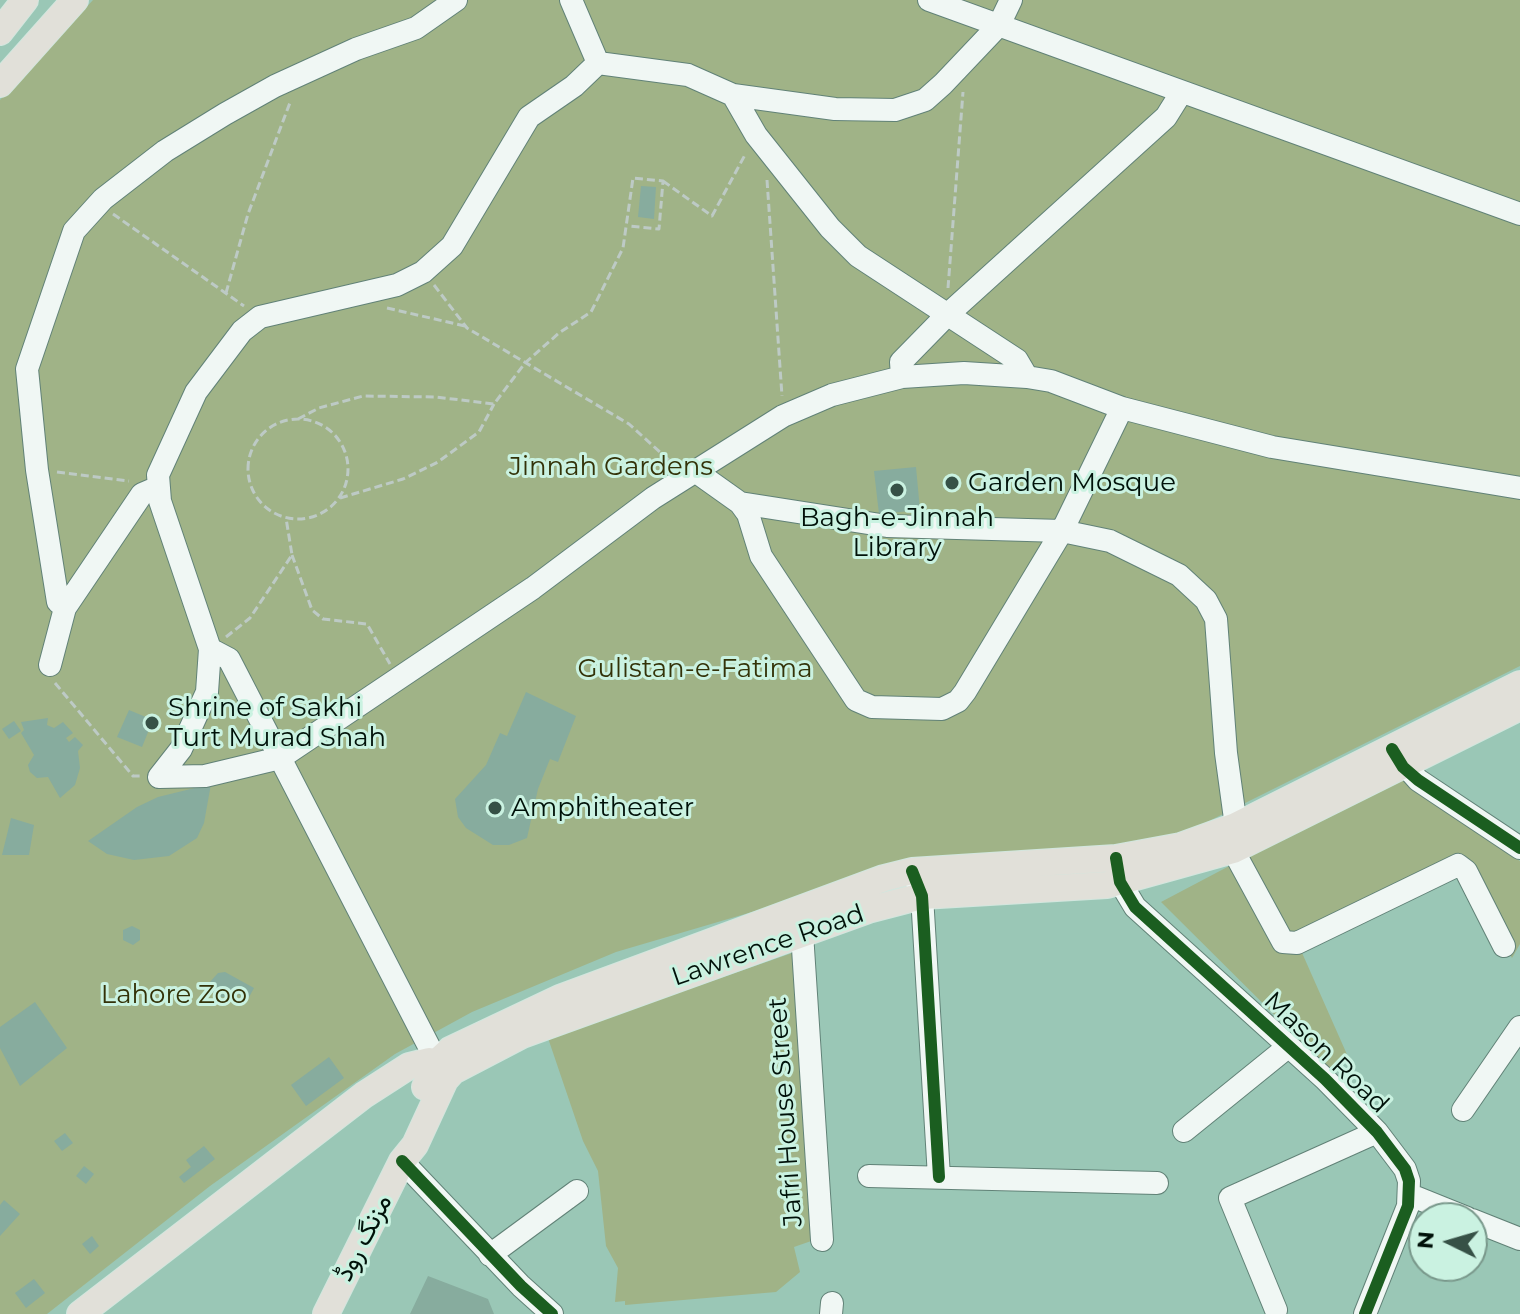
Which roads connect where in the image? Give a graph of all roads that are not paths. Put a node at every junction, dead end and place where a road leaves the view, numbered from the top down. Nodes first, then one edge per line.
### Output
1 (25, 0) edge
2 (75, 0) edge
3 (456, 0) edge
4 (571, 0) edge
5 (929, 0) edge
6 (1011, 0) edge
7 (999, 25) junction
8 (0, 32) edge
9 (598, 63) junction
10 (0, 84) edge
11 (1181, 93) junction
12 (733, 95) junction
13 (1520, 214) edge
14 (946, 316) junction
15 (902, 377) junction
16 (1027, 377) junction
17 (1122, 408) junction
18 (690, 474) junction
19 (1520, 488) edge
20 (149, 491) junction
21 (740, 503) junction
22 (1062, 531) junction
23 (65, 608) junction
24 (210, 649) junction
25 (50, 665) road end
26 (1520, 684) edge
27 (1520, 707) edge
28 (280, 758) junction
29 (1397, 758) junction
30 (1238, 840) junction
31 (1520, 848) edge
32 (1118, 870) junction
33 (917, 884) junction
34 (802, 933) junction
35 (1504, 946) dead end
36 (1520, 1027) edge
37 (1289, 1046) junction
38 (445, 1067) junction
39 (394, 1076) junction
40 (422, 1093) junction
41 (1463, 1110) dead end
42 (1184, 1131) dead end
43 (1377, 1132) junction
44 (402, 1161) junction
45 (869, 1176) dead end
46 (939, 1177) junction
47 (1157, 1183) dead end
48 (577, 1191) dead end
49 (1410, 1195) junction
50 (1427, 1202) edge
51 (1488, 1226) edge
52 (1520, 1239) edge
53 (822, 1240) dead end
54 (490, 1255) junction
55 (1276, 1310) dead end
56 (80, 1314) edge
57 (326, 1314) edge
58 (552, 1314) edge
59 (1365, 1314) edge

1 - 8 main road
2 - 10 main road
3 - 23 street
4 - 9 street
5 - 7 street
6 - 7 street
7 - 11 street
7 - 12 street
9 - 12 street
9 - 20 street
11 - 13 street
11 - 14 street
12 - 14 street
14 - 15 street
14 - 16 street
15 - 16 street
15 - 18 street
16 - 17 street
17 - 19 street
17 - 22 street
18 - 21 street
18 - 28 street
20 - 23 street
20 - 24 street
21 - 22 street
21 - 22 street
22 - 30 street
23 - 25 street
24 - 28 street
24 - 28 street
26 - 29 main road
27 - 29 main road
28 - 38 street
29 - 30 main road
29 - 31 street
30 - 32 main road
30 - 35 street
32 - 33 main road
32 - 37 street, Mason Road
33 - 34 main road, Lawrence Road
33 - 38 main road
33 - 46 street
34 - 38 main road, Lawrence Road
34 - 53 street, Jafri House Street
36 - 41 street
37 - 42 street
37 - 43 street, Mason Road
38 - 39 main road, Lawrence Road
38 - 40 main road, مزنگ روڈ
38 - 44 main road, مزنگ روڈ
39 - 40 main road
39 - 56 main road, Lawrence Road
40 - 44 main road, مزنگ روڈ
43 - 49 street, Mason Road
43 - 55 street
44 - 54 street
44 - 57 main road, مزنگ روڈ
45 - 46 street
46 - 47 street
48 - 54 street
49 - 50 street
49 - 59 street
51 - 52 street
54 - 58 street

